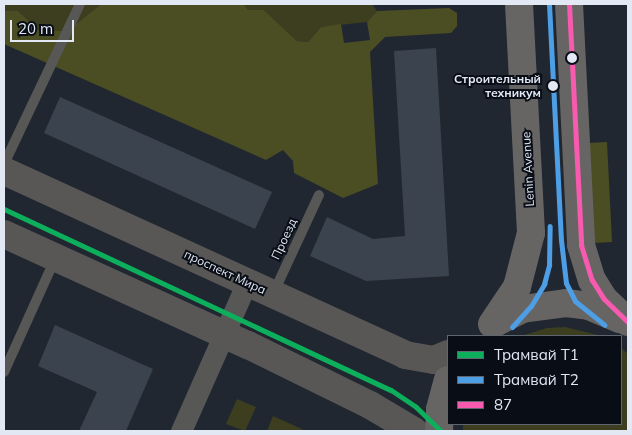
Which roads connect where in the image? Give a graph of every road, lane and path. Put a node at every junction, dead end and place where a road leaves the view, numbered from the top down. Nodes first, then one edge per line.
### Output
1 (80, 4) edge
2 (518, 4) edge
3 (569, 4) edge
4 (4, 164) edge
5 (4, 171) edge
6 (319, 195) dead end
7 (4, 234) edge
8 (56, 258) junction
9 (248, 282) junction
10 (273, 294) junction
11 (628, 323) edge
12 (485, 330) edge
13 (224, 335) junction
14 (447, 354) edge
15 (4, 372) edge
16 (447, 384) edge
17 (181, 431) edge
18 (414, 431) edge
19 (439, 431) edge

1 - 4 lane
2 - 12 highway, Lenin Avenue
3 - 11 highway
5 - 9 main road, проспект Мира
6 - 10 lane, Проезд
7 - 8 main road
8 - 13 main road
8 - 15 lane
9 - 10 main road, проспект Мира
9 - 13 street
10 - 14 main road, проспект Мира
11 - 12 highway
13 - 17 street
13 - 18 main road
16 - 19 highway

